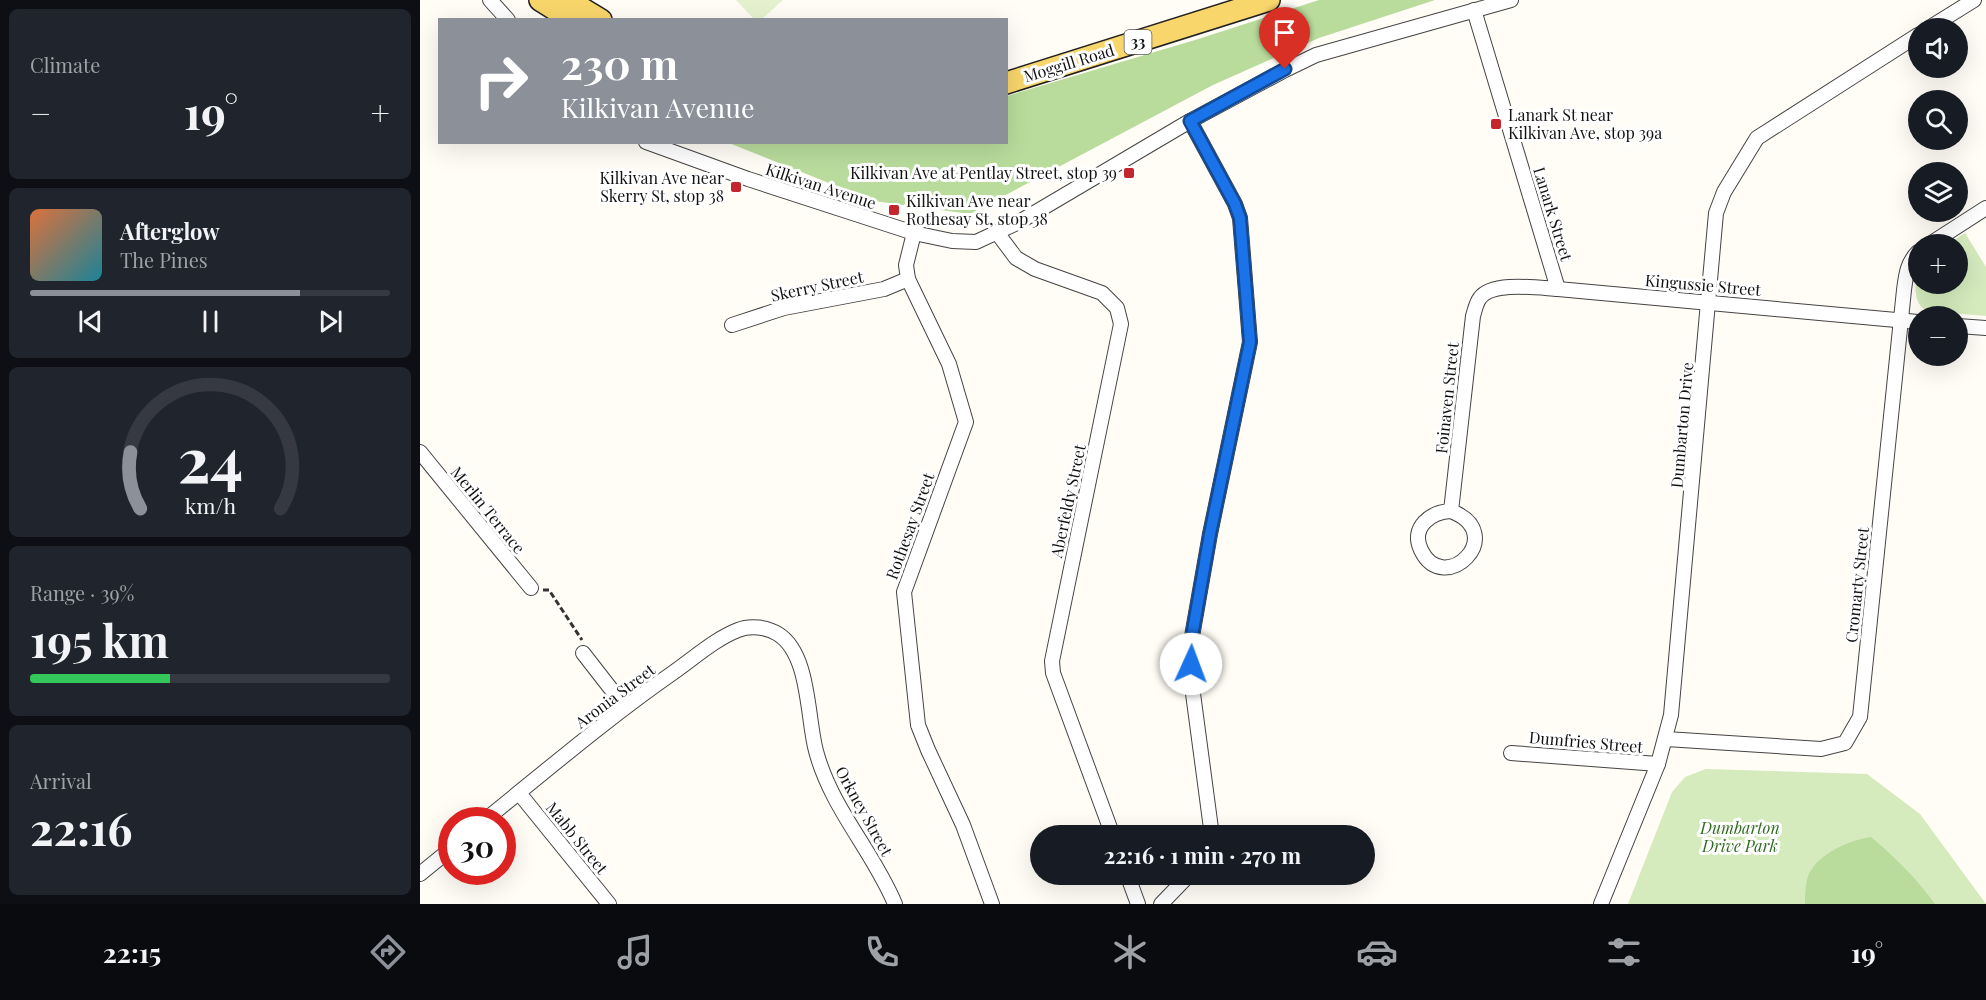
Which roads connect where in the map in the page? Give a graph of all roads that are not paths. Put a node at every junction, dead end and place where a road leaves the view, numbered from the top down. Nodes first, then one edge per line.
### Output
1 (490, 0) edge
2 (540, 0) edge
3 (567, 0) edge
4 (1269, 0) edge
5 (1511, 0) edge
6 (1974, 0) edge
7 (1474, 10) junction
8 (506, 18) edge
9 (569, 18) edge
10 (598, 18) edge
11 (1945, 18) edge
12 (1908, 41) edge
13 (1008, 82) edge
14 (1190, 121) junction
15 (651, 144) edge
16 (1986, 207) edge
17 (914, 233) junction
18 (998, 234) junction
19 (1945, 234) edge
20 (1908, 266) edge
21 (908, 279) junction
22 (1558, 289) junction
23 (1486, 292) joint
24 (1710, 302) junction
25 (1902, 320) junction
26 (1908, 321) edge
27 (732, 325) dead end
28 (1968, 327) edge
29 (1986, 328) edge
30 (420, 452) edge
31 (1451, 511) junction
32 (531, 588) road end
33 (777, 633) joint
34 (583, 653) road end
35 (625, 706) junction
36 (1666, 739) junction
37 (1511, 753) dead end
38 (1658, 764) junction
39 (519, 793) junction
40 (501, 807) edge
41 (1109, 825) edge
42 (1211, 825) edge
43 (438, 859) edge
44 (420, 873) edge
45 (1131, 885) edge
46 (1179, 885) edge
47 (609, 904) edge
48 (895, 904) edge
49 (992, 904) edge
50 (1138, 904) edge
51 (1161, 904) edge
52 (1601, 904) edge

1 - 8 street
2 - 9 main road
3 - 10 main road
4 - 13 main road, Moggill Road / 33
5 - 7 street, Kilkivan Avenue
6 - 11 street
7 - 14 street, Kilkivan Avenue
7 - 22 street, Lanark Street
12 - 24 street, Dumbarton Drive
14 - 18 street, Kilkivan Avenue
14 - 42 street
15 - 17 street, Kilkivan Avenue
16 - 19 street
17 - 18 street, Kilkivan Avenue
17 - 21 street, Rothesay Street
18 - 41 street, Aberfeldy Street
20 - 25 street, Cromarty Street
21 - 27 street, Skerry Street
21 - 49 street, Rothesay Street
22 - 23 street, Kingussie Street
22 - 24 street, Kingussie Street
23 - 31 street, Foinaven Street
24 - 25 street, Kingussie Street
24 - 36 street, Dumbarton Drive
25 - 26 street, Kingussie Street
25 - 36 street, Cromarty Street
28 - 29 street
30 - 32 street, Merlin Terrace
31 - 31 street
33 - 35 street, Aronia Street
33 - 48 street, Orkney Street
34 - 35 street
35 - 39 street, Aronia Street
36 - 38 street, Dumbarton Drive
37 - 38 street, Dumfries Street
38 - 52 street, Dumbarton Drive
39 - 40 street, Aronia Street
39 - 47 street, Mabb Street
43 - 44 street
45 - 50 street
46 - 51 street

